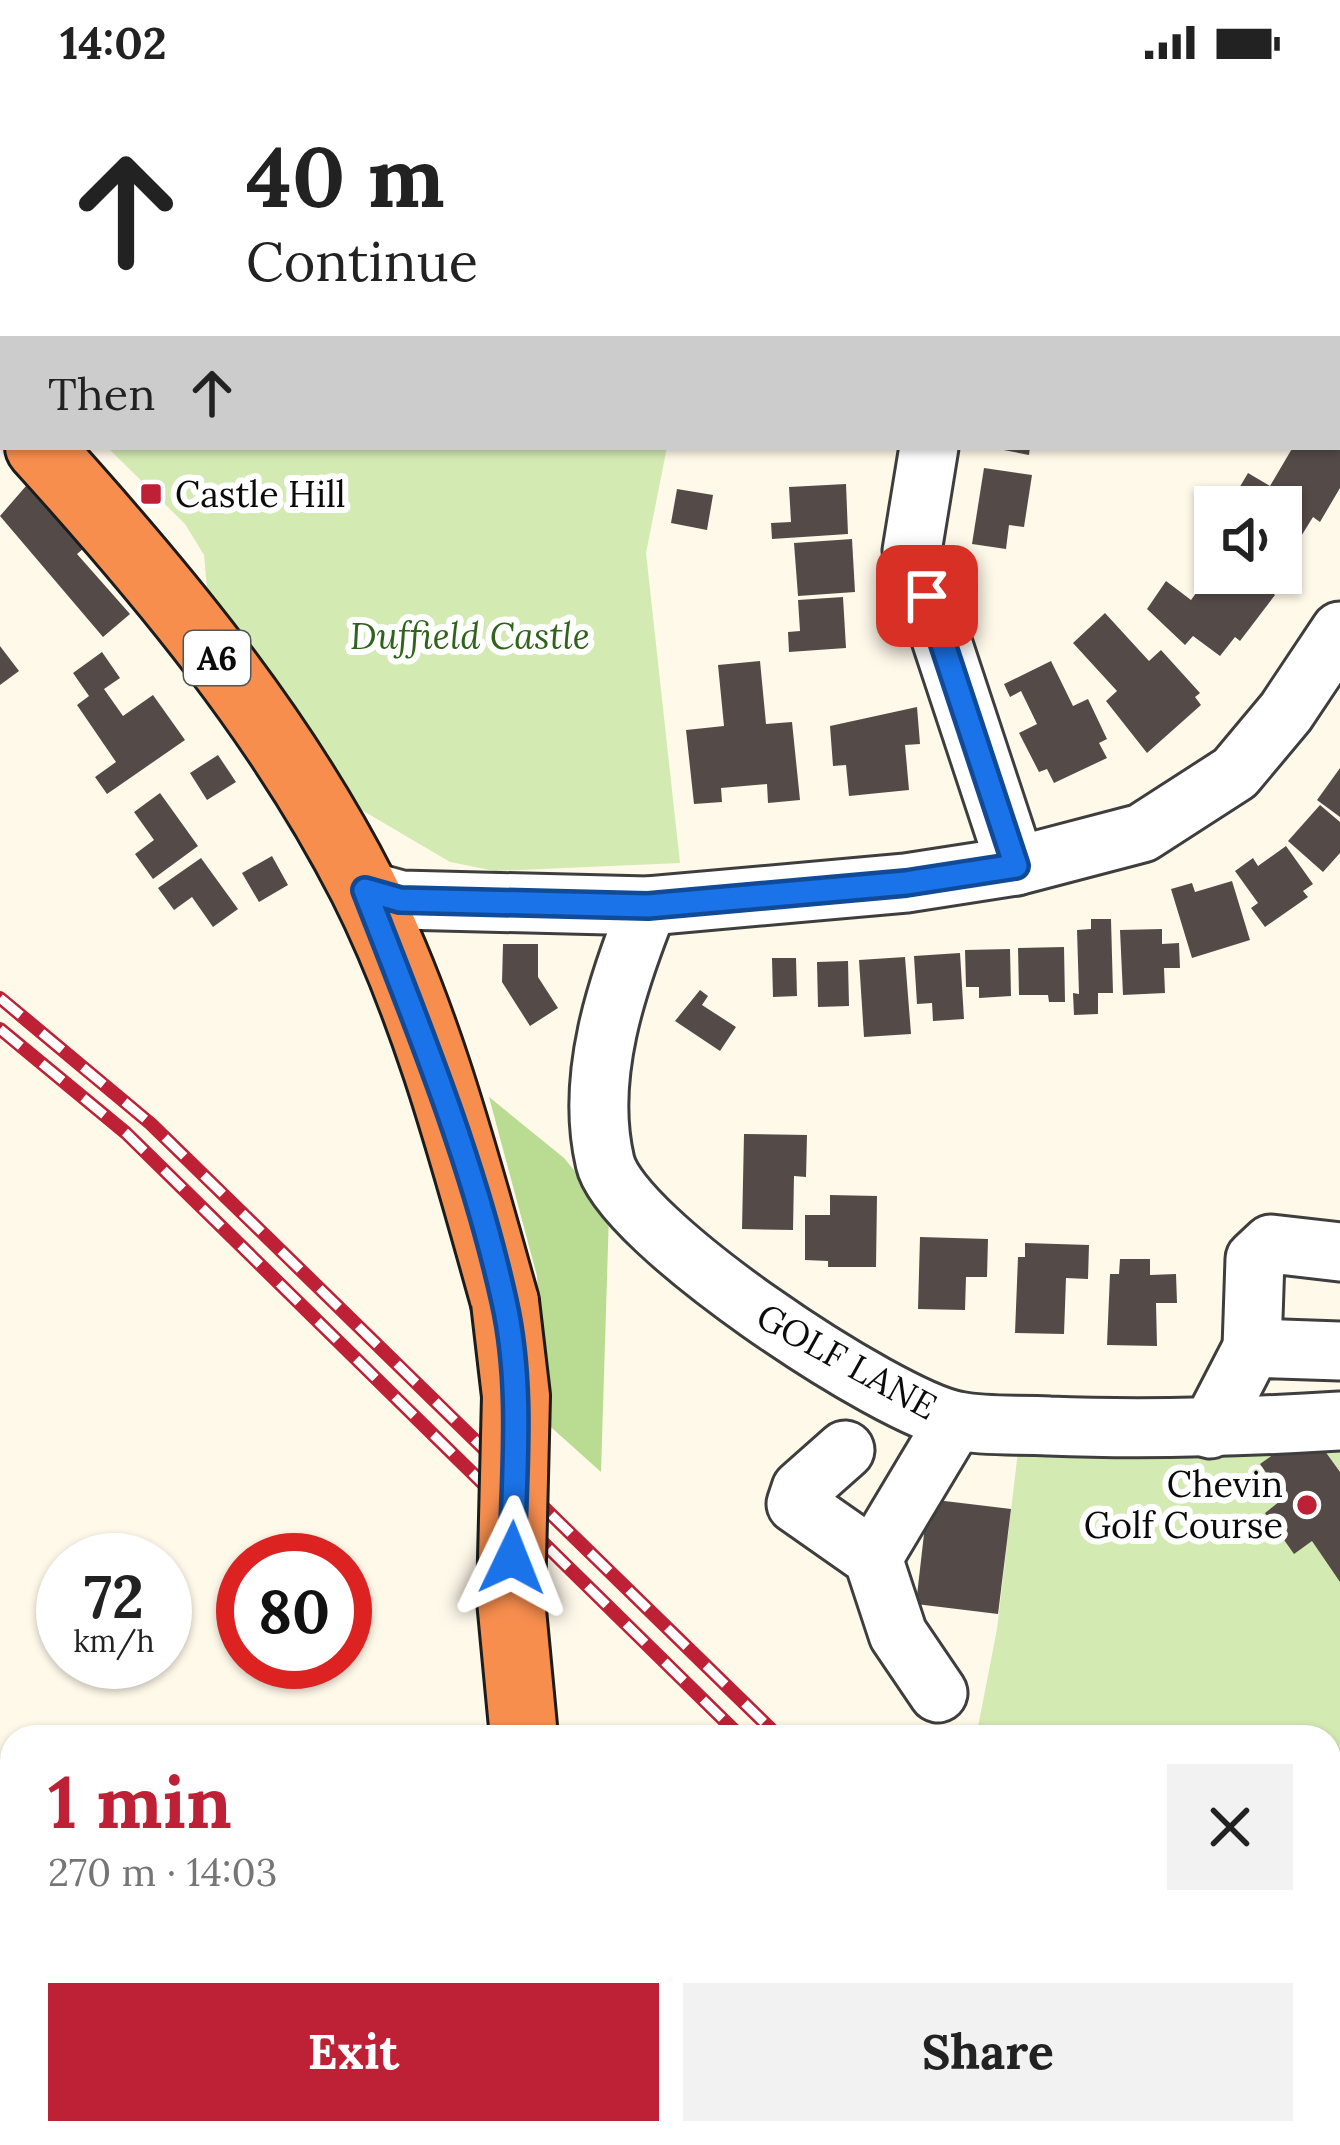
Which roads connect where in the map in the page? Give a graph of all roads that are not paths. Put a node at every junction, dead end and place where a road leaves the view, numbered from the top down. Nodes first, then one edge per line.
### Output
1 (42, 450) edge
2 (929, 450) edge
3 (1340, 631) edge
4 (1016, 866) junction
5 (365, 890) junction
6 (648, 906) junction
7 (1340, 1252) edge
8 (1252, 1348) junction
9 (1340, 1351) edge
10 (955, 1421) junction
11 (1340, 1421) edge
12 (1191, 1430) junction
13 (845, 1450) dead end
14 (873, 1558) junction
15 (938, 1693) dead end
16 (523, 1725) edge

1 - 5 highway, A6
2 - 4 street
3 - 4 street
4 - 6 street
5 - 6 street
5 - 16 highway, A6, bridge
6 - 10 street, GOLF LANE
7 - 8 street
8 - 9 street
8 - 12 street
10 - 12 street, GOLF LANE
10 - 14 street
11 - 12 street, GOLF LANE
13 - 14 street
14 - 15 street

